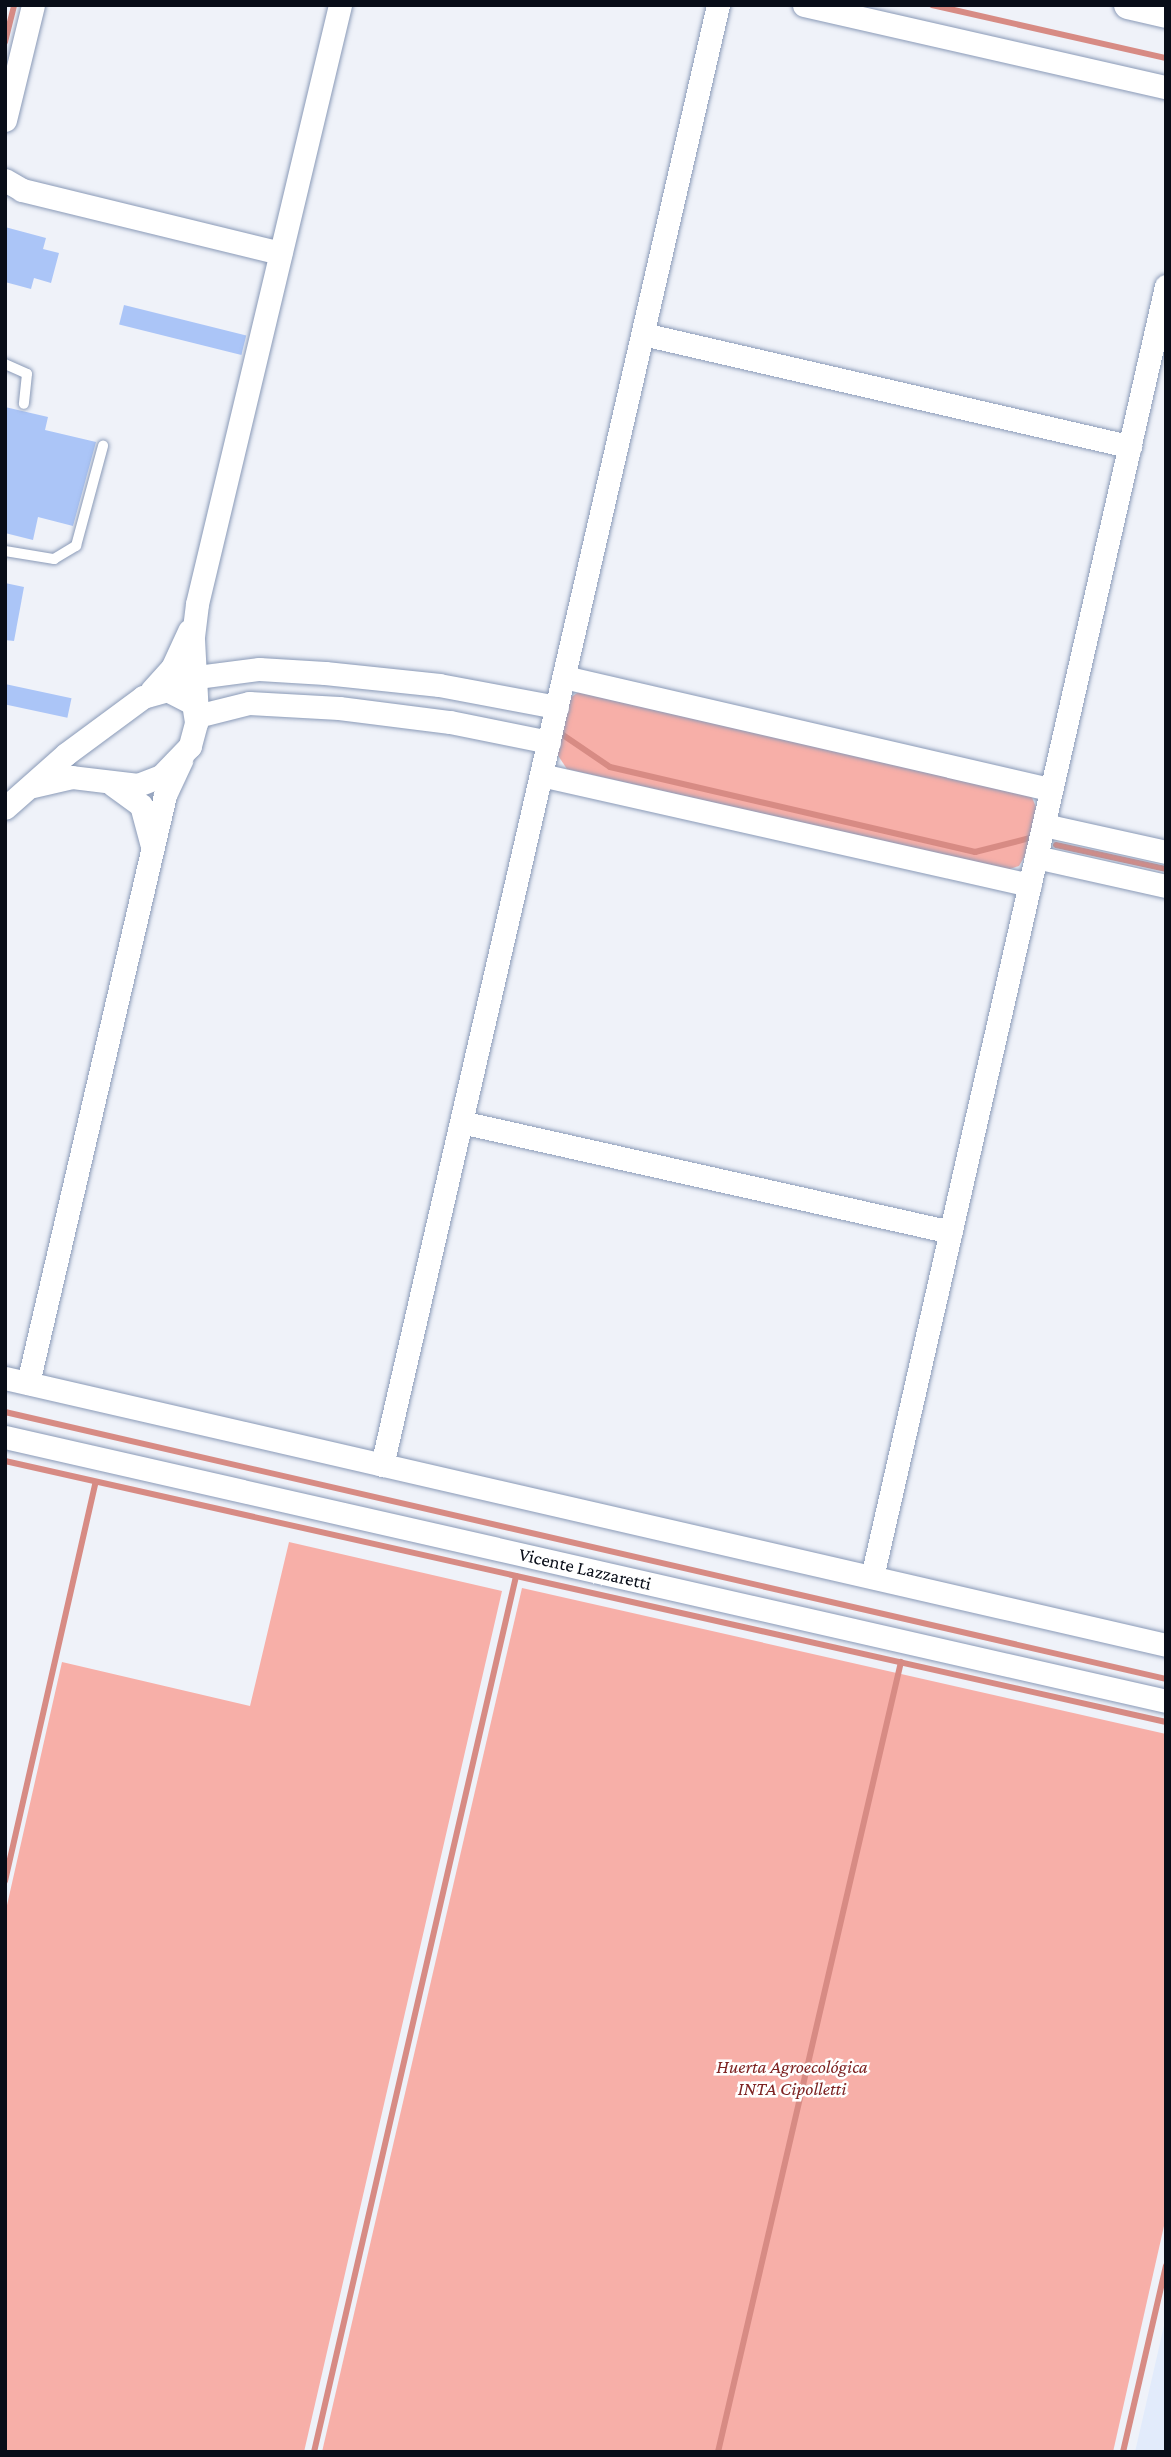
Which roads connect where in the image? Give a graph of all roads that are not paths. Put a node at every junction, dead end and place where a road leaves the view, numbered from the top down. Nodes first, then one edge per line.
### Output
1 (33, 5) edge
2 (340, 5) edge
3 (718, 5) edge
4 (804, 5) edge
5 (1128, 5) edge
6 (1166, 14) edge
7 (1166, 87) edge
8 (5, 120) edge
9 (5, 180) edge
10 (280, 253) junction
11 (1166, 286) edge
12 (643, 334) junction
13 (5, 364) edge
14 (24, 404) dead end
15 (103, 446) dead end
16 (1129, 446) junction
17 (5, 551) edge
18 (197, 604) junction
19 (195, 676) junction
20 (564, 677) junction
21 (151, 693) junction
22 (556, 707) junction
23 (197, 716) junction
24 (549, 742) junction
25 (181, 760) junction
26 (541, 775) junction
27 (111, 784) junction
28 (33, 786) junction
29 (1051, 789) junction
30 (5, 808) edge
31 (1044, 825) junction
32 (1166, 852) edge
33 (151, 856) junction
34 (1036, 857) junction
35 (1030, 884) junction
36 (1166, 886) edge
37 (461, 1122) junction
38 (951, 1232) junction
39 (5, 1378) edge
40 (28, 1383) junction
41 (5, 1437) edge
42 (382, 1465) junction
43 (872, 1577) junction
44 (1166, 1645) edge
45 (1166, 1701) edge

1 - 8 street
2 - 10 street
3 - 12 street
4 - 7 street
5 - 6 street
9 - 10 street
10 - 18 street
11 - 16 street
12 - 16 street
12 - 20 street
13 - 14 lane
15 - 17 lane
16 - 29 street
18 - 19 street
18 - 21 street
19 - 21 street
19 - 22 street
19 - 23 street
20 - 22 street
20 - 29 street
21 - 23 street
21 - 28 street
22 - 24 street
23 - 24 street
23 - 25 street
24 - 26 street
25 - 27 street
25 - 33 street
26 - 35 street
26 - 37 street
27 - 28 street
27 - 33 street
28 - 30 street
29 - 31 street
31 - 32 street
31 - 34 street
33 - 40 street
34 - 35 street
34 - 36 street
35 - 38 street
37 - 38 street
37 - 42 street
38 - 43 street
39 - 40 street
40 - 42 street
41 - 45 street, Vicente Lazzaretti
42 - 43 street
43 - 44 street

